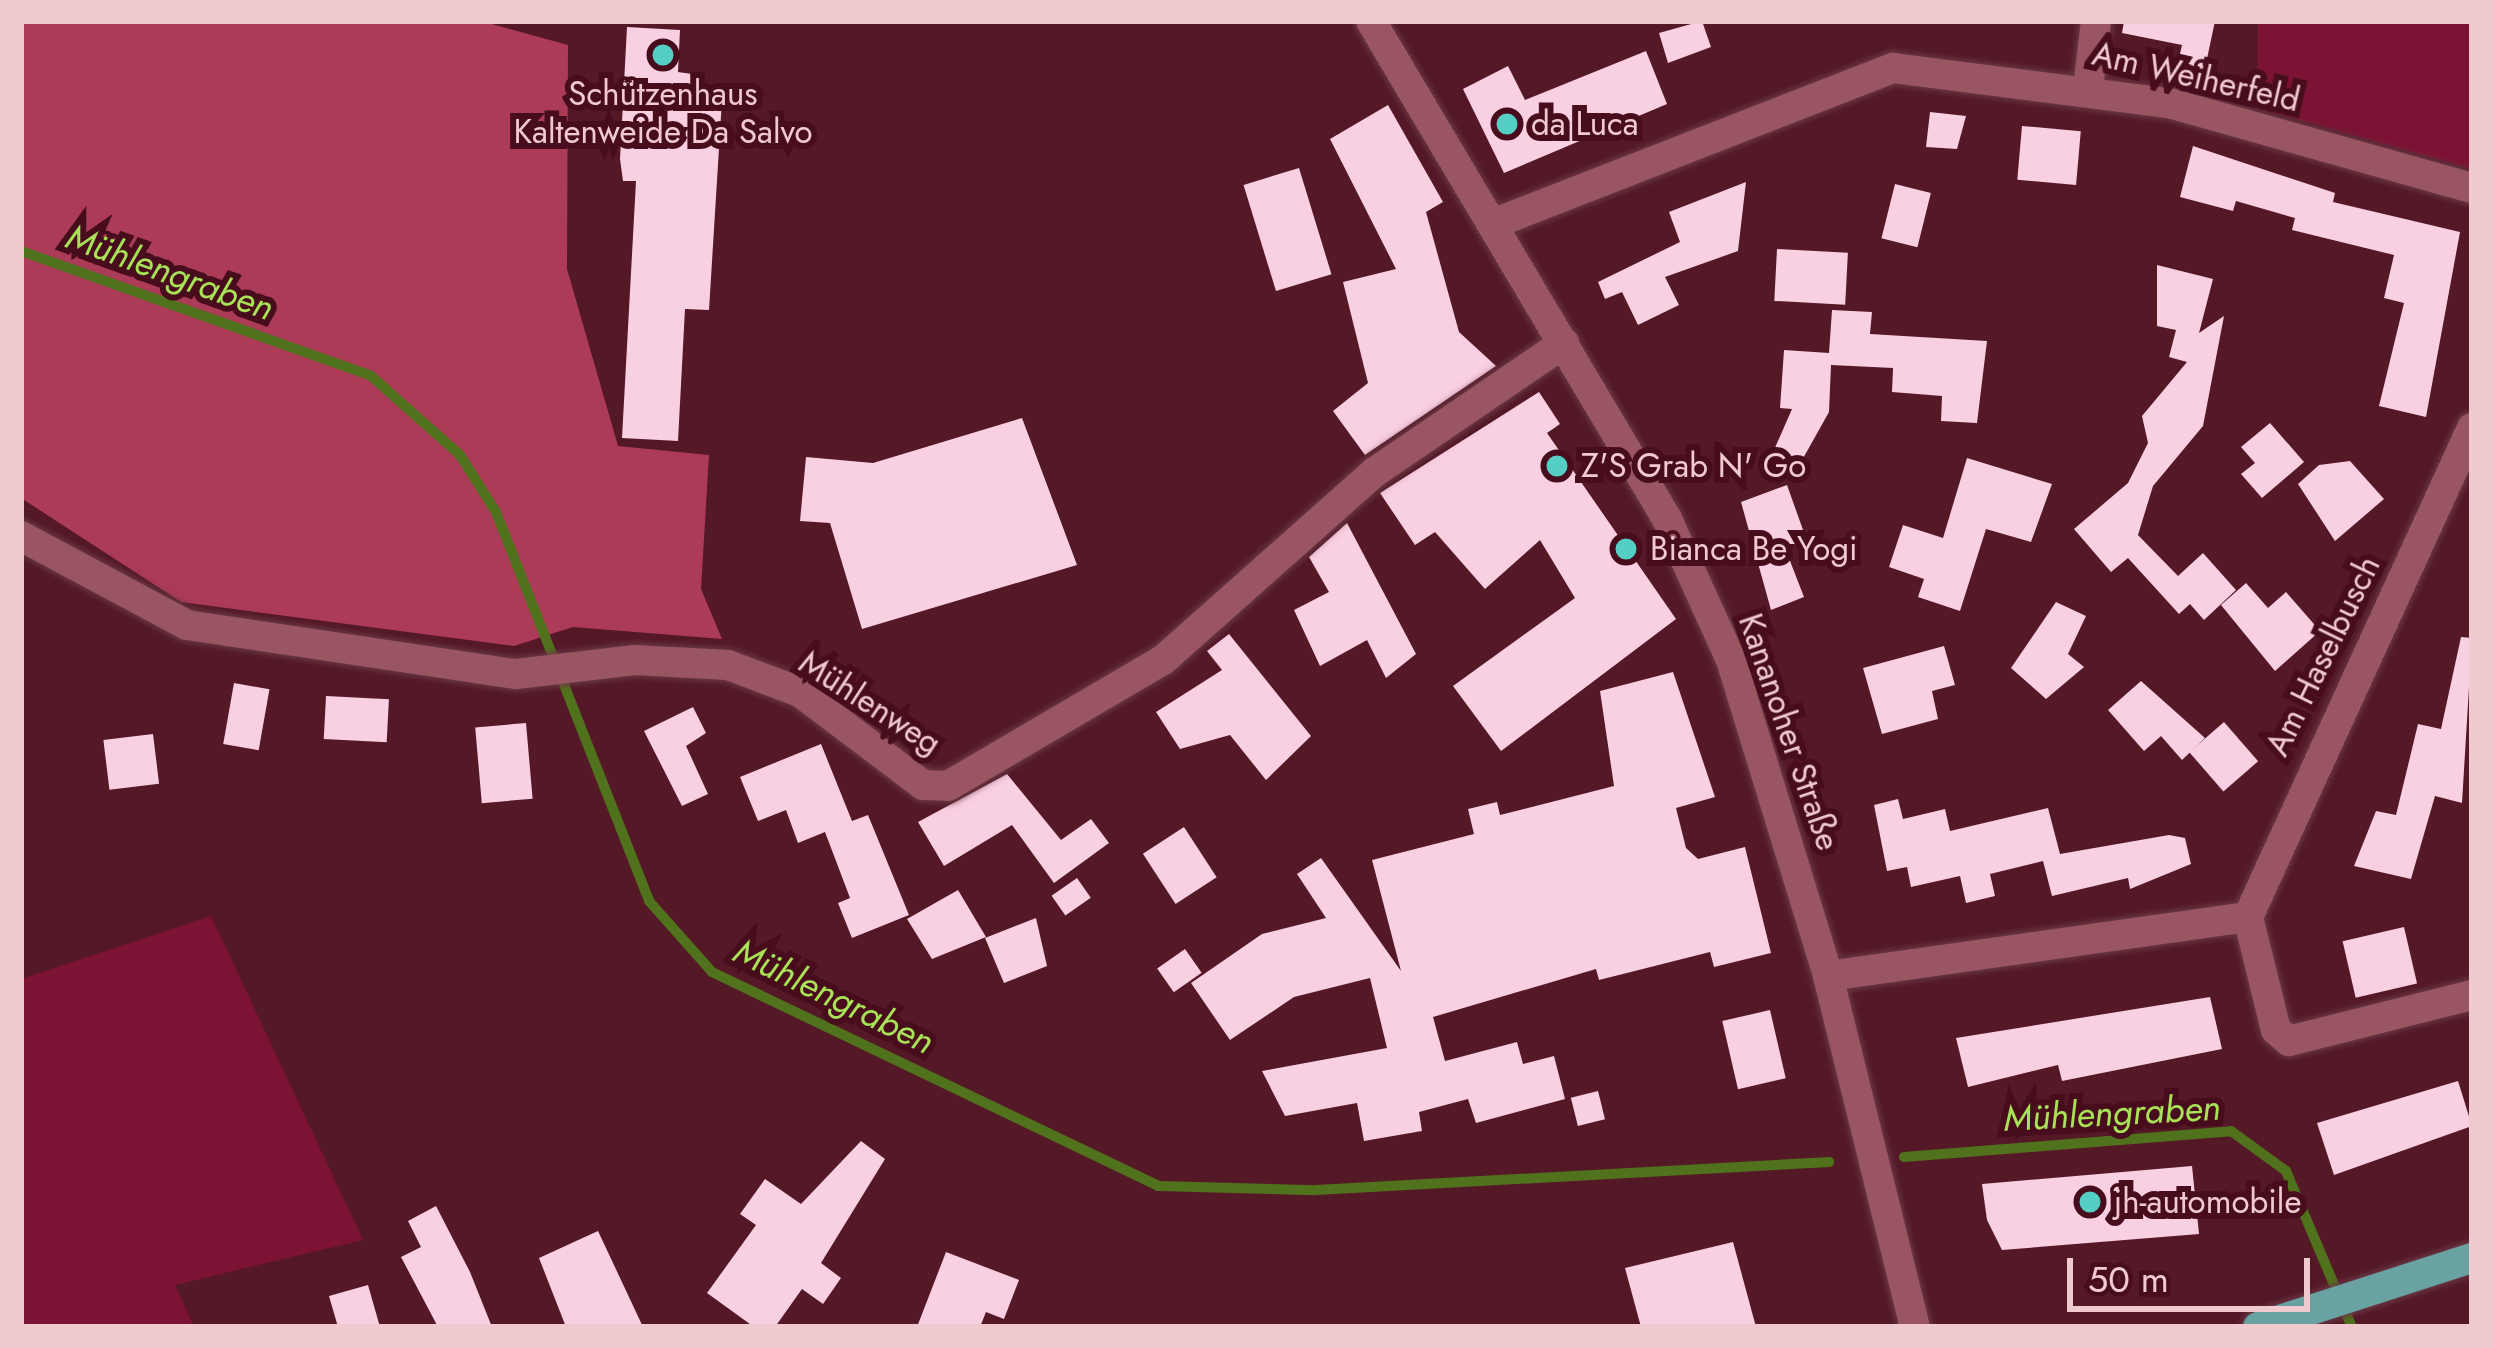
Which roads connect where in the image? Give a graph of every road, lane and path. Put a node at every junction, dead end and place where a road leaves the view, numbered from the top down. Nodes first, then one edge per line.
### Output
1 (1371, 21) edge
2 (2096, 21) edge
3 (2088, 89) junction
4 (2472, 188) edge
5 (1495, 223) junction
6 (1564, 343) junction
7 (2472, 428) edge
8 (21, 536) edge
9 (2248, 917) junction
10 (1828, 976) junction
11 (2472, 995) edge
12 (2472, 1240) edge
13 (2472, 1258) edge
14 (2390, 1279) junction
15 (1915, 1327) edge
16 (2258, 1327) edge

1 - 5 street, Kananoher Straße
2 - 3 street
3 - 4 street, Am Weiherfeld
3 - 5 street, Am Weiherfeld
5 - 6 street, Kananoher Straße
6 - 8 street, Mühlenweg
6 - 10 street, Kananoher Straße
7 - 9 street, Am Haselbusch
9 - 10 street
9 - 11 street
10 - 15 street, Kananoher Straße
12 - 14 main road
13 - 14 main road
14 - 16 main road

